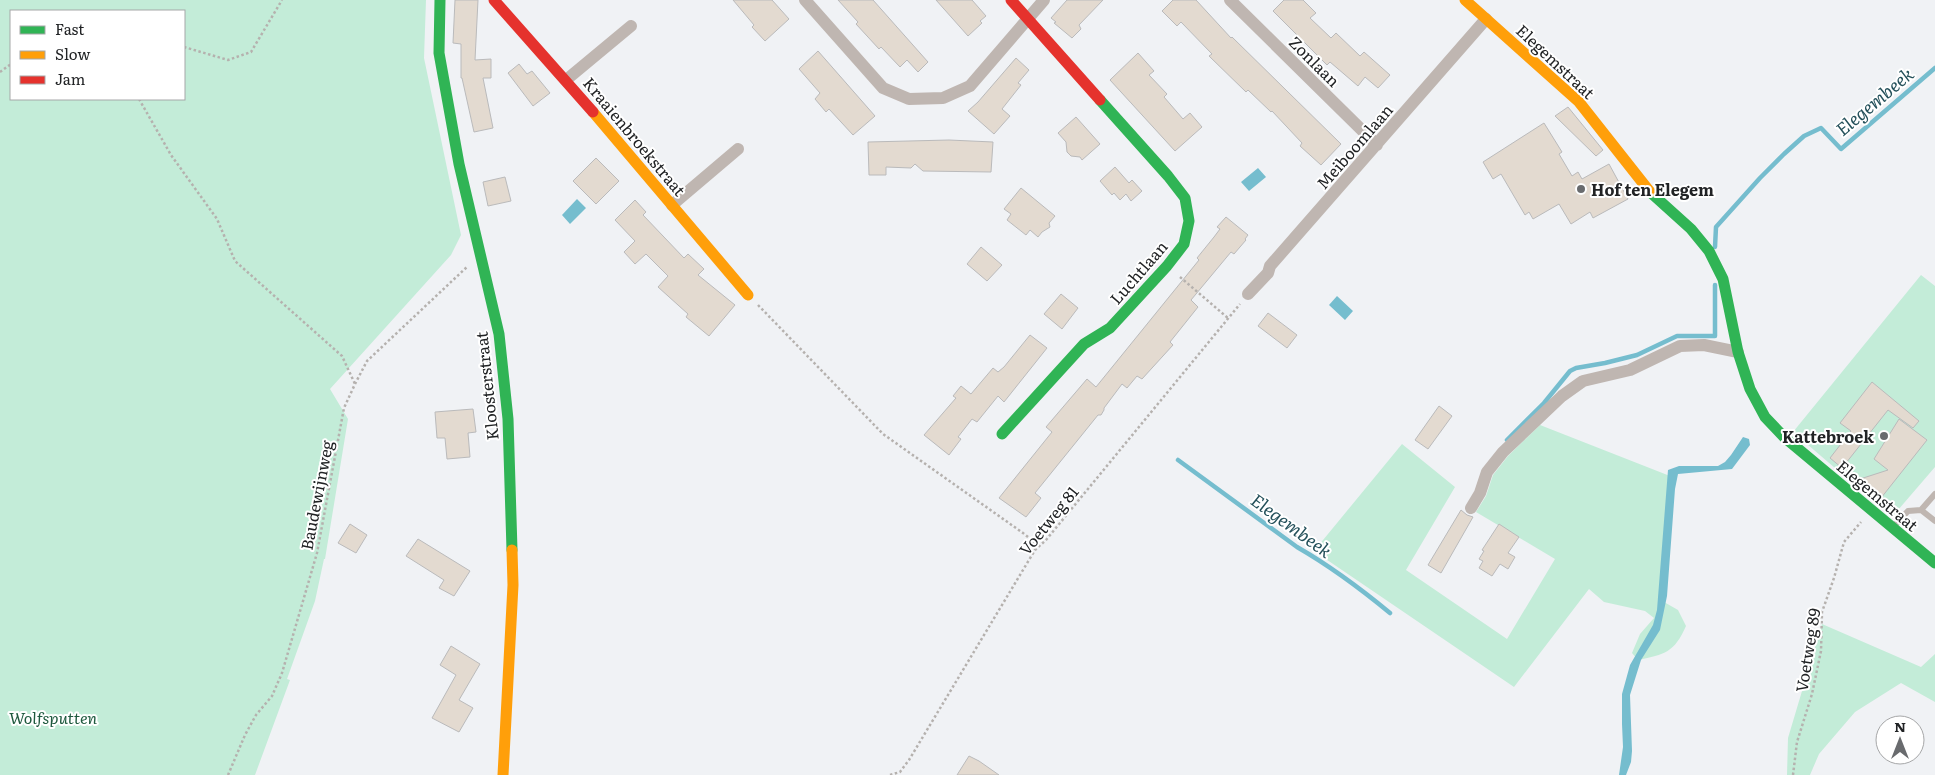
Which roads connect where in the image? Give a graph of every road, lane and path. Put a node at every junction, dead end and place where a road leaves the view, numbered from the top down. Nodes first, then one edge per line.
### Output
1 (282, 0) edge
2 (440, 0) edge
3 (494, 0) edge
4 (805, 0) edge
5 (1011, 0) edge
6 (1044, 0) edge
7 (1230, 0) edge
8 (1465, 0) edge
9 (1028, 19) junction
10 (1486, 19) junction
11 (631, 26) dead end
12 (185, 47) edge
13 (566, 80) junction
14 (140, 100) edge
15 (1377, 145) junction
16 (738, 149) dead end
17 (672, 205) junction
18 (1167, 266) junction
19 (473, 272) dead end
20 (1248, 294) joint
21 (748, 295) joint
22 (1229, 319) junction
23 (1738, 352) junction
24 (355, 384) junction
25 (1002, 434) dead end
26 (1935, 494) edge
27 (1471, 508) dead end
28 (1872, 510) junction
29 (1921, 510) junction
30 (1935, 521) edge
31 (1893, 528) junction
32 (1035, 550) junction
33 (1935, 563) edge
34 (900, 774) edge
35 (228, 775) edge
36 (503, 775) edge
37 (890, 775) edge
38 (1792, 775) edge

1 - 12 path
2 - 36 street, Kloosterstraat
3 - 13 street, Kraaienbroekstraat
4 - 9 street
5 - 9 street, Luchtlaan
6 - 9 street
7 - 15 street, Zonlaan
8 - 10 street, Elegemstraat
9 - 18 street, Luchtlaan
10 - 15 street, Meiboomlaan
10 - 23 street, Elegemstraat
11 - 13 street
13 - 17 street, Kraaienbroekstraat
14 - 24 path
15 - 20 street, Meiboomlaan
16 - 17 street
17 - 21 street, Kraaienbroekstraat
18 - 22 path
18 - 25 street, Luchtlaan
19 - 24 path, Baudewijnweg
20 - 22 path, Voetweg 81
21 - 32 path
22 - 32 path, Voetweg 81
23 - 27 street
23 - 28 street, Elegemstraat
24 - 35 path, Baudewijnweg
26 - 29 lane
28 - 31 street, Elegemstraat
28 - 38 path, Voetweg 89
29 - 30 lane
29 - 31 lane
31 - 33 street, Elegemstraat
32 - 34 path, Voetweg 81
34 - 37 path, Voetweg 81

